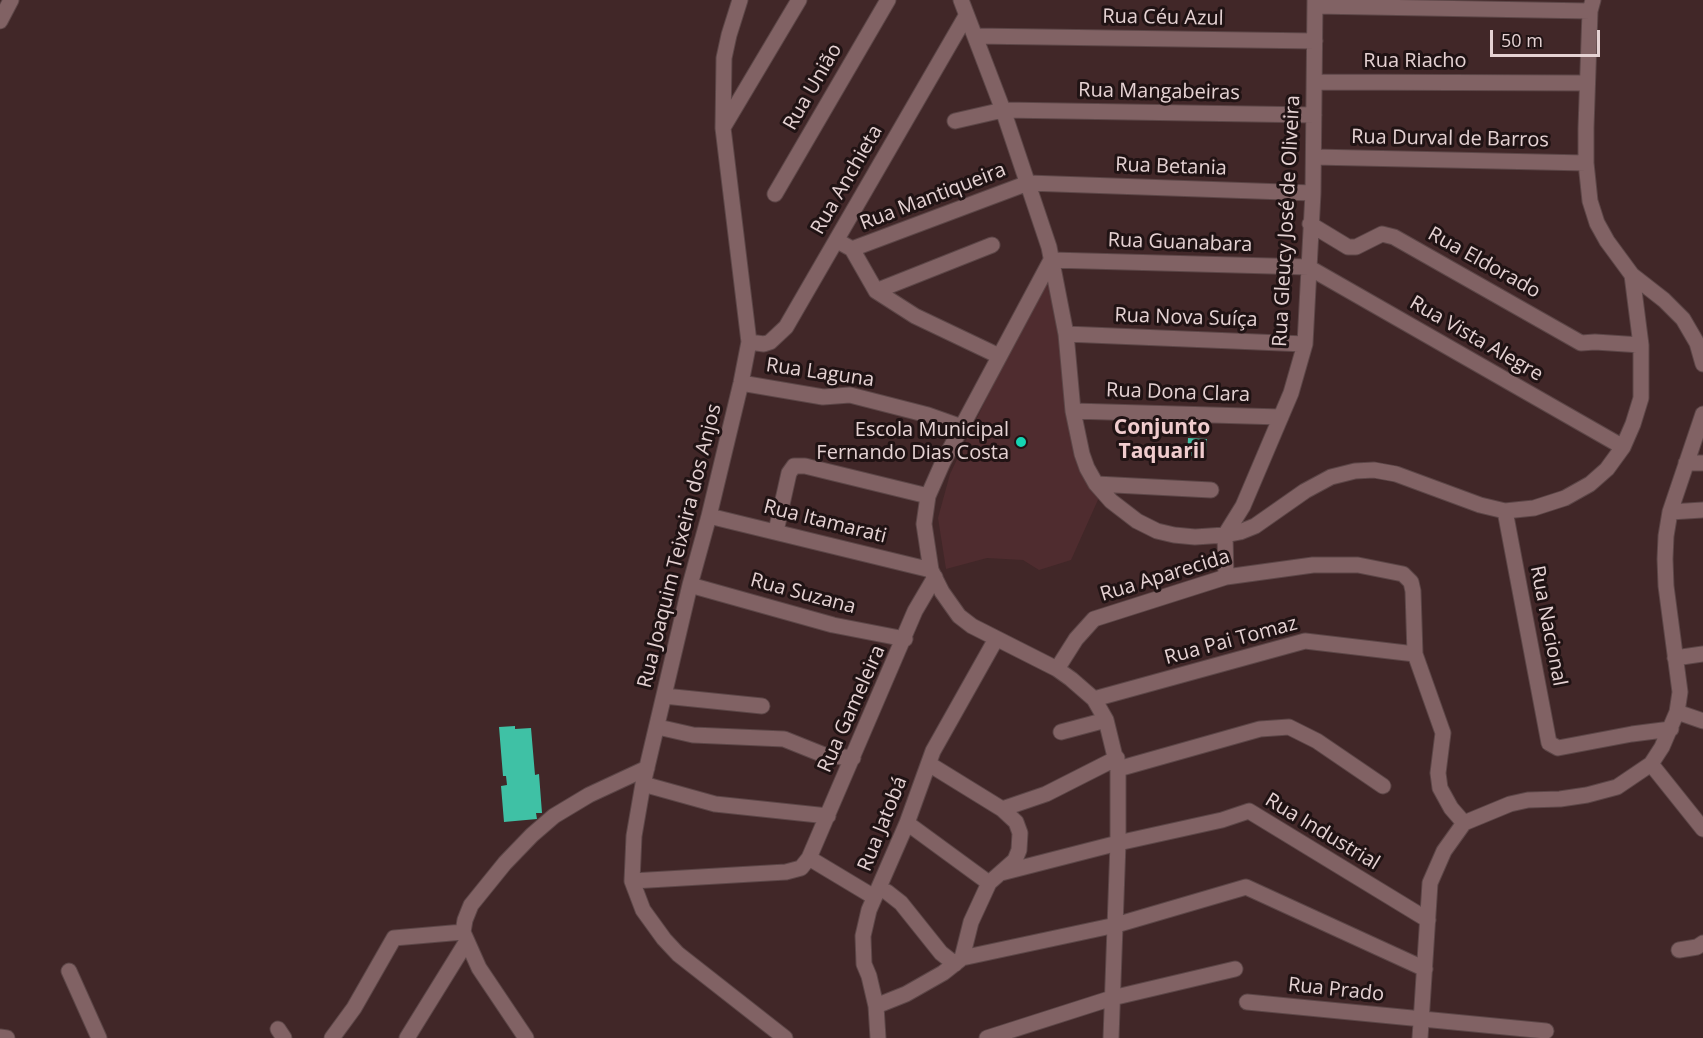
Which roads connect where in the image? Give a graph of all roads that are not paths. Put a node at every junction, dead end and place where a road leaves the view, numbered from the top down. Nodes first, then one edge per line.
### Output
1 (11, 0) edge
2 (740, 0) edge
3 (799, 0) edge
4 (888, 0) edge
5 (961, 0) edge
6 (1315, 3) edge
7 (1592, 5) edge
8 (966, 16) junction
9 (0, 21) edge
10 (975, 36) junction
11 (1314, 41) junction
12 (1315, 82) junction
13 (1587, 83) junction
14 (1003, 110) junction
15 (1314, 115) junction
16 (955, 121) dead end
17 (723, 128) junction
18 (1314, 157) junction
19 (1586, 164) junction
20 (1028, 183) junction
21 (1313, 193) junction
22 (775, 195) dead end
23 (1310, 224) junction
24 (837, 241) junction
25 (992, 245) dead end
26 (852, 249) junction
27 (1051, 260) junction
28 (1308, 267) junction
29 (1632, 274) junction
30 (876, 291) junction
31 (1066, 334) junction
32 (749, 342) junction
33 (1305, 344) junction
34 (1641, 345) junction
35 (999, 356) junction
36 (1703, 364) edge
37 (741, 383) junction
38 (1073, 411) junction
39 (1703, 414) edge
40 (1281, 417) junction
41 (962, 427) junction
42 (1623, 447) junction
43 (1686, 463) junction
44 (1703, 463) edge
45 (1096, 484) junction
46 (1211, 490) dead end
47 (928, 496) junction
48 (1703, 510) edge
49 (1505, 511) junction
50 (1670, 512) junction
51 (709, 516) junction
52 (776, 531) junction
53 (1225, 535) junction
54 (933, 574) junction
55 (1226, 577) junction
56 (690, 585) junction
57 (905, 639) junction
58 (996, 639) junction
59 (1415, 654) junction
60 (1703, 654) edge
61 (1676, 658) junction
62 (1057, 669) junction
63 (664, 696) junction
64 (1094, 699) junction
65 (762, 706) dead end
66 (1677, 712) junction
67 (1106, 720) junction
68 (1703, 721) edge
69 (658, 727) junction
70 (1671, 729) junction
71 (1061, 732) dead end
72 (853, 758) junction
73 (929, 764) junction
74 (1117, 764) junction
75 (1651, 764) junction
76 (647, 768) junction
77 (643, 784) junction
78 (1383, 786) dead end
79 (1002, 809) junction
80 (828, 816) junction
81 (907, 823) junction
82 (1464, 823) junction
83 (1703, 829) edge
84 (1118, 843) junction
85 (809, 858) junction
86 (1001, 873) junction
87 (632, 880) junction
88 (989, 884) junction
89 (877, 893) junction
90 (1428, 920) junction
91 (1116, 925) junction
92 (465, 937) junction
93 (1703, 943) edge
94 (1679, 950) dead end
95 (958, 961) junction
96 (1235, 969) dead end
97 (1425, 969) junction
98 (69, 971) dead end
99 (1112, 998) junction
100 (1247, 1002) dead end
101 (876, 1006) junction
102 (1421, 1019) junction
103 (1546, 1031) dead end
104 (0, 1037) edge
105 (7, 1038) edge
106 (99, 1038) edge
107 (332, 1038) edge
108 (407, 1038) edge
109 (526, 1038) edge
110 (785, 1038) edge
111 (878, 1038) edge
112 (987, 1038) edge
113 (1112, 1038) edge
114 (1420, 1038) edge

1 - 9 street
2 - 17 street, Rua Joaquim Teixeira dos Anjos
3 - 17 street
4 - 22 street, Rua União
5 - 8 street
6 - 7 street
6 - 11 street, Rua Gleucy José de Oliveira
7 - 13 street
8 - 10 street
8 - 24 street, Rua Anchieta
10 - 11 street, Rua Céu Azul
10 - 14 street
11 - 12 street, Rua Gleucy José de Oliveira
12 - 13 street, Rua Riacho
12 - 15 street, Rua Gleucy José de Oliveira
13 - 19 street
14 - 15 street, Rua Mangabeiras
14 - 16 street, Rua Mangabeiras
14 - 20 street
15 - 18 street, Rua Gleucy José de Oliveira
17 - 32 street, Rua Joaquim Teixeira dos Anjos
18 - 19 street, Rua Durval de Barros
18 - 21 street, Rua Gleucy José de Oliveira
19 - 29 street
20 - 21 street, Rua Betania
20 - 26 street, Rua Mantiqueira
20 - 27 street
21 - 23 street, Rua Gleucy José de Oliveira
23 - 28 street, Rua Gleucy José de Oliveira
23 - 34 street, Rua Eldorado
24 - 26 street
24 - 32 street, Rua Anchieta
25 - 30 street
26 - 30 street
27 - 28 street, Rua Guanabara
27 - 31 street
27 - 35 street
28 - 33 street, Rua Gleucy José de Oliveira
28 - 42 street, Rua Vista Alegre
29 - 34 street
29 - 36 street
30 - 35 street
31 - 33 street, Rua Nova Suíça
31 - 38 street
32 - 37 street, Rua Joaquim Teixeira dos Anjos
33 - 40 street, Rua Gleucy José de Oliveira
34 - 42 street
35 - 41 street
37 - 41 street, Rua Laguna
37 - 51 street, Rua Joaquim Teixeira dos Anjos
38 - 40 street, Rua Dona Clara
38 - 45 street
39 - 43 street
40 - 53 street, Rua Gleucy José de Oliveira
41 - 47 street
42 - 49 street
43 - 44 street
43 - 50 street
45 - 46 street
45 - 53 street
47 - 52 street
47 - 54 street
48 - 50 street
49 - 53 street
49 - 70 street, Rua Nacional
50 - 61 street
51 - 52 street, Rua Itamarati
51 - 56 street, Rua Joaquim Teixeira dos Anjos
52 - 54 street, Rua Itamarati
53 - 55 street
54 - 57 street, Rua Gameleira
54 - 58 street
55 - 59 street, Rua Aparecida
55 - 62 street, Rua Aparecida
56 - 57 street, Rua Suzana
56 - 63 street, Rua Joaquim Teixeira dos Anjos
57 - 72 street, Rua Gameleira
58 - 62 street
58 - 73 street, Rua Jatobá
59 - 64 street, Rua Pai Tomaz
59 - 82 street, Rua Aparecida
60 - 61 street
61 - 66 street
62 - 64 street
63 - 65 street
63 - 69 street, Rua Joaquim Teixeira dos Anjos
64 - 67 street
66 - 68 street
66 - 70 street
67 - 71 street
67 - 74 street
69 - 72 street
69 - 76 street, Rua Joaquim Teixeira dos Anjos
70 - 75 street
72 - 80 street, Rua Gameleira
73 - 79 street
73 - 81 street, Rua Jatobá
74 - 78 street
74 - 79 street
74 - 84 street
75 - 82 street
75 - 83 street
76 - 77 street, Rua Joaquim Teixeira dos Anjos
76 - 92 street
77 - 80 street
77 - 87 street, Rua Joaquim Teixeira dos Anjos
79 - 86 street
80 - 85 street, Rua Gameleira
81 - 88 street
81 - 89 street, Rua Jatobá
82 - 90 street
84 - 86 street, Rua Industrial
84 - 90 street, Rua Industrial
84 - 91 street
85 - 87 street
85 - 89 street
86 - 88 street
87 - 110 street, Rua Joaquim Teixeira dos Anjos
88 - 95 street
89 - 95 street
89 - 101 street, Rua Jatobá
90 - 97 street
91 - 95 street
91 - 97 street
91 - 99 street
92 - 107 street
92 - 108 street
92 - 109 street
93 - 94 street
95 - 101 street
96 - 99 street
97 - 102 street
98 - 106 street
99 - 112 street
99 - 113 street
100 - 102 street, Rua Prado
101 - 111 street, Rua Jatobá
102 - 103 street, Rua Prado
102 - 114 street
104 - 105 street

